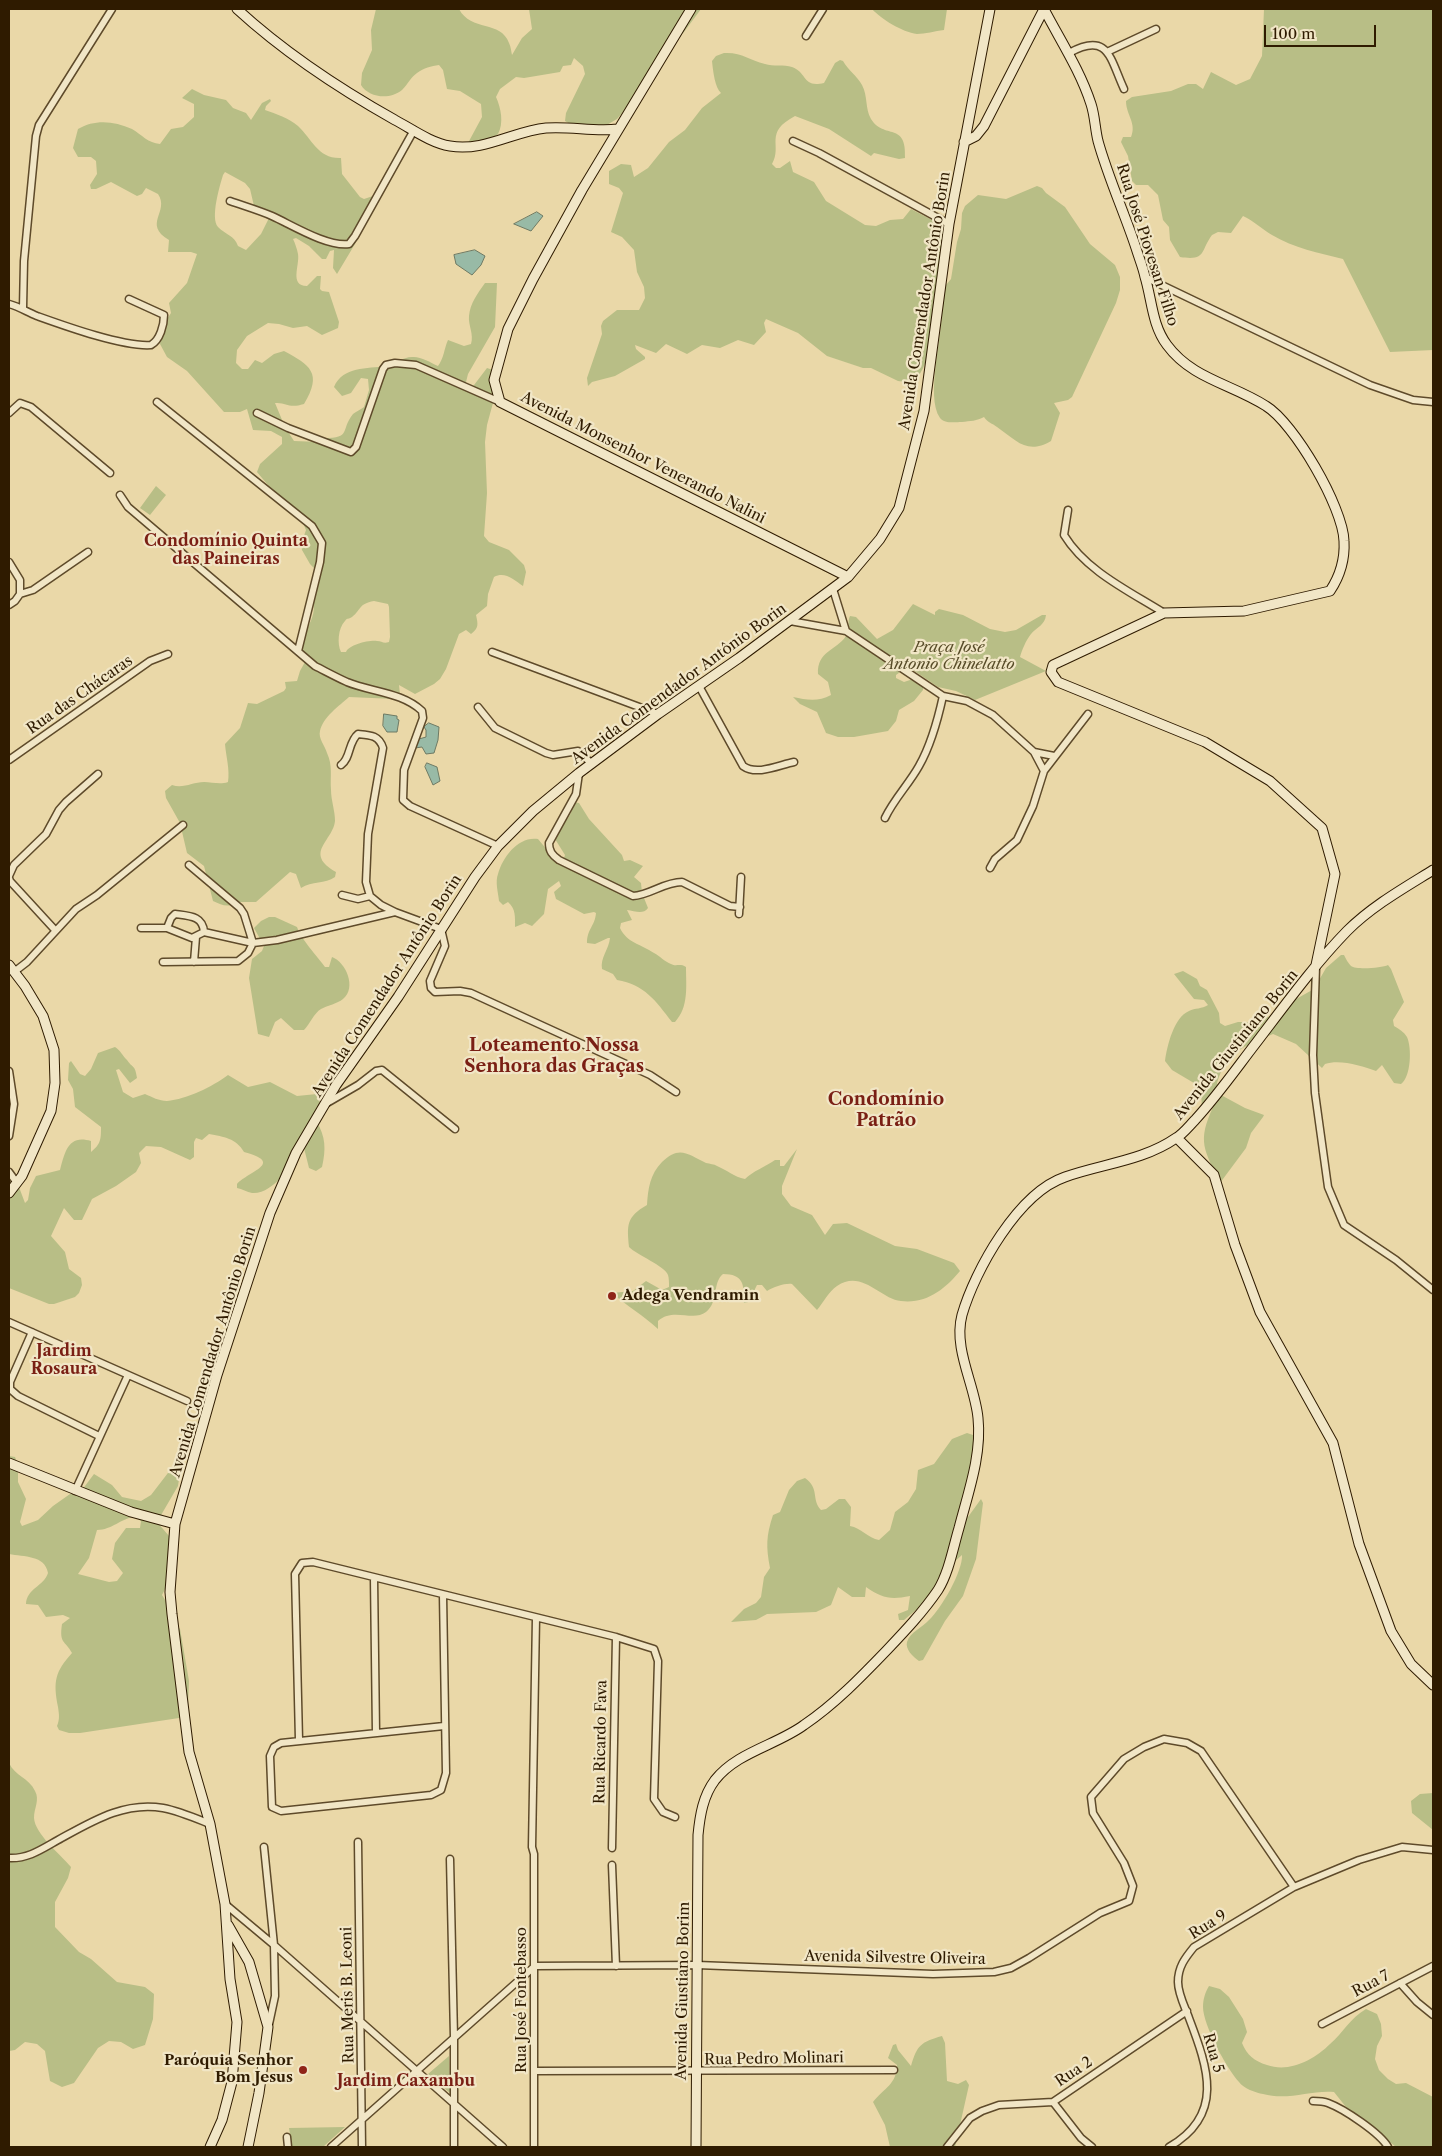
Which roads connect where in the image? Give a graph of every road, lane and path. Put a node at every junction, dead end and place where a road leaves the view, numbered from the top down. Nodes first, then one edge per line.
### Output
1 (112, 9) edge
2 (237, 9) edge
3 (691, 9) edge
4 (823, 9) edge
5 (990, 9) edge
6 (1044, 9) edge
7 (1156, 29) dead end
8 (806, 36) dead end
9 (1107, 52) junction
10 (1069, 53) junction
11 (1124, 89) dead end
12 (618, 129) junction
13 (414, 130) junction
14 (793, 141) dead end
15 (964, 142) junction
16 (230, 202) dead end
17 (949, 224) junction
18 (1145, 277) junction
19 (130, 299) dead end
20 (9, 304) edge
21 (23, 308) junction
22 (157, 402) dead end
23 (500, 402) junction
24 (1433, 402) edge
25 (9, 412) edge
26 (257, 413) dead end
27 (110, 473) dead end
28 (120, 495) dead end
29 (1068, 510) dead end
30 (88, 552) dead end
31 (9, 562) edge
32 (848, 577) junction
33 (834, 589) junction
34 (20, 594) junction
35 (9, 605) edge
36 (1164, 613) junction
37 (790, 621) junction
38 (846, 631) junction
39 (298, 651) junction
40 (492, 652) dead end
41 (168, 654) dead end
42 (699, 686) junction
43 (943, 696) junction
44 (478, 707) dead end
45 (658, 714) junction
46 (1088, 714) dead end
47 (1034, 752) junction
48 (1054, 756) junction
49 (9, 760) edge
50 (794, 762) dead end
51 (592, 764) junction
52 (341, 766) dead end
53 (1044, 771) junction
54 (98, 774) dead end
55 (579, 774) junction
56 (885, 818) dead end
57 (183, 825) dead end
58 (498, 846) junction
59 (189, 866) dead end
60 (990, 868) dead end
61 (1433, 870) edge
62 (9, 877) edge
63 (741, 878) dead end
64 (342, 895) dead end
65 (370, 896) junction
66 (395, 912) junction
67 (141, 928) dead end
68 (167, 928) junction
69 (442, 929) junction
70 (55, 930) junction
71 (204, 932) junction
72 (196, 937) junction
73 (253, 943) junction
74 (163, 962) dead end
75 (194, 962) junction
76 (1316, 967) junction
77 (11, 968) edge
78 (9, 1071) edge
79 (676, 1092) dead end
80 (326, 1104) junction
81 (455, 1129) dead end
82 (9, 1136) edge
83 (1177, 1138) junction
84 (9, 1172) edge
85 (17, 1183) junction
86 (9, 1193) edge
87 (1433, 1290) edge
88 (9, 1322) edge
89 (32, 1332) junction
90 (128, 1376) junction
91 (187, 1401) dead end
92 (99, 1436) junction
93 (9, 1464) edge
94 (75, 1491) junction
95 (175, 1524) junction
96 (374, 1578) junction
97 (443, 1595) junction
98 (536, 1618) junction
99 (616, 1637) junction
100 (1433, 1685) edge
101 (444, 1726) junction
102 (376, 1733) junction
103 (299, 1740) junction
104 (675, 1817) dead end
105 (210, 1824) junction
106 (698, 1835) joint
107 (358, 1842) dead end
108 (264, 1847) dead end
109 (612, 1848) dead end
110 (1433, 1850) edge
111 (9, 1858) edge
112 (450, 1859) dead end
113 (612, 1865) dead end
114 (1294, 1887) junction
115 (225, 1904) junction
116 (227, 1924) junction
117 (274, 1944) junction
118 (697, 1965) junction
119 (535, 1966) junction
120 (616, 1966) junction
121 (1433, 1966) edge
122 (1400, 1983) junction
123 (1187, 2011) junction
124 (1433, 2015) edge
125 (361, 2021) junction
126 (1322, 2024) dead end
127 (268, 2027) junction
128 (454, 2037) junction
129 (894, 2070) dead end
130 (417, 2071) junction
131 (534, 2071) junction
132 (696, 2072) junction
133 (1313, 2101) dead end
134 (1053, 2102) junction
135 (454, 2105) junction
136 (362, 2118) junction
137 (287, 2137) dead end
138 (210, 2147) edge
139 (248, 2147) edge
140 (288, 2147) edge
141 (331, 2147) edge
142 (362, 2147) edge
143 (454, 2147) edge
144 (503, 2147) edge
145 (534, 2147) edge
146 (696, 2147) edge
147 (946, 2147) edge
148 (1092, 2147) edge
149 (1171, 2147) edge
150 (1388, 2147) edge

1 - 21 street
2 - 13 street
3 - 12 street, Avenida Monsenhor Venerando Nalini
4 - 8 street
5 - 15 street, Avenida Comendador Antônio Borin
6 - 10 street, Rua José Piovesan Filho
6 - 15 street
7 - 9 street
9 - 10 street
9 - 11 street
10 - 18 street, Rua José Piovesan Filho
12 - 13 street
12 - 23 street, Avenida Monsenhor Venerando Nalini
13 - 16 street
14 - 17 street
15 - 17 street, Avenida Comendador Antônio Borin
17 - 32 street, Avenida Comendador Antônio Borin
18 - 24 street
18 - 36 street, Rua José Piovesan Filho
19 - 21 street
20 - 21 street
22 - 39 street
23 - 26 street
23 - 32 street, Avenida Monsenhor Venerando Nalini
25 - 27 street
28 - 39 street
29 - 36 street
30 - 34 street
31 - 34 street
32 - 33 street, Avenida Comendador Antônio Borin
33 - 37 street, Avenida Comendador Antônio Borin
33 - 38 street
34 - 35 street
36 - 76 street, Rua José Piovesan Filho
37 - 38 street
37 - 42 street, Avenida Comendador Antônio Borin
38 - 43 street
39 - 58 street
40 - 45 street
41 - 49 street, Rua das Chácaras
42 - 45 street, Avenida Comendador Antônio Borin
42 - 50 street
43 - 47 street
43 - 56 street
44 - 51 street
45 - 51 street, Avenida Comendador Antônio Borin
46 - 48 street
47 - 48 street
47 - 53 street
48 - 53 street
51 - 55 street, Avenida Comendador Antônio Borin
52 - 65 street
53 - 60 street
54 - 62 street
55 - 58 street, Avenida Comendador Antônio Borin
55 - 63 street
57 - 70 street
58 - 69 street, Avenida Comendador Antônio Borin
59 - 73 street
61 - 76 street, Avenida Giustiniano Borin
62 - 70 street
64 - 65 street
65 - 66 street
66 - 69 street
66 - 73 street
67 - 68 street
68 - 71 street
68 - 72 street
69 - 79 street
69 - 80 street, Avenida Comendador Antônio Borin
70 - 77 street
71 - 72 street
71 - 73 street
72 - 75 street
73 - 75 street
74 - 75 street
76 - 83 street, Avenida Giustiniano Borin
76 - 87 street
77 - 85 street
78 - 82 street
80 - 81 street
80 - 95 street, Avenida Comendador Antônio Borin
83 - 100 street
83 - 106 street, Avenida Giustiniano Borin
84 - 85 street
85 - 86 street
88 - 89 street
89 - 90 street
89 - 92 street
90 - 91 street
90 - 92 street
92 - 94 street
93 - 94 street
94 - 95 street
95 - 105 street, Avenida Comendador Antônio Borin
96 - 97 street
96 - 102 street
96 - 103 street
97 - 98 street
97 - 101 street
98 - 99 street
98 - 119 street, Rua José Fontebasso
99 - 104 street
99 - 109 street, Rua Ricardo Fava
101 - 102 street
101 - 103 street
102 - 103 street
105 - 111 street
105 - 115 street, Avenida Comendador Antônio Borin
106 - 118 street, Avenida Giustiano Borim
107 - 125 street, Rua Meris B. Leoni
108 - 117 street
110 - 114 street
112 - 128 street
113 - 120 street
114 - 118 street, Avenida Silvestre Oliveira
114 - 123 street, Rua 9
115 - 116 street, Avenida Comendador Antônio Borin
115 - 117 street
116 - 127 street
116 - 138 street, Avenida Comendador Antônio Borin
117 - 125 street
117 - 127 street
118 - 120 street, Avenida Silvestre Oliveira
118 - 132 street, Avenida Giustiano Borim
119 - 120 street, Avenida Silvestre Oliveira
119 - 128 street
119 - 131 street, Rua José Fontebasso
121 - 122 street, Rua 7
122 - 124 street
122 - 126 street, Rua 7
123 - 134 street, Rua 2
123 - 149 street, Rua 5
125 - 130 street
125 - 136 street, Rua Meris B. Leoni
127 - 139 street
128 - 130 street
128 - 135 street
129 - 132 street, Rua Pedro Molinari
130 - 135 street
130 - 136 street
131 - 132 street, Rua Pedro Molinari
131 - 145 street, Rua José Fontebasso
132 - 146 street, Avenida Giustiano Borim
133 - 150 street
134 - 147 street, Rua 2
134 - 148 street
135 - 143 street
135 - 144 street
136 - 141 street
136 - 142 street, Rua Meris B. Leoni
137 - 140 street

